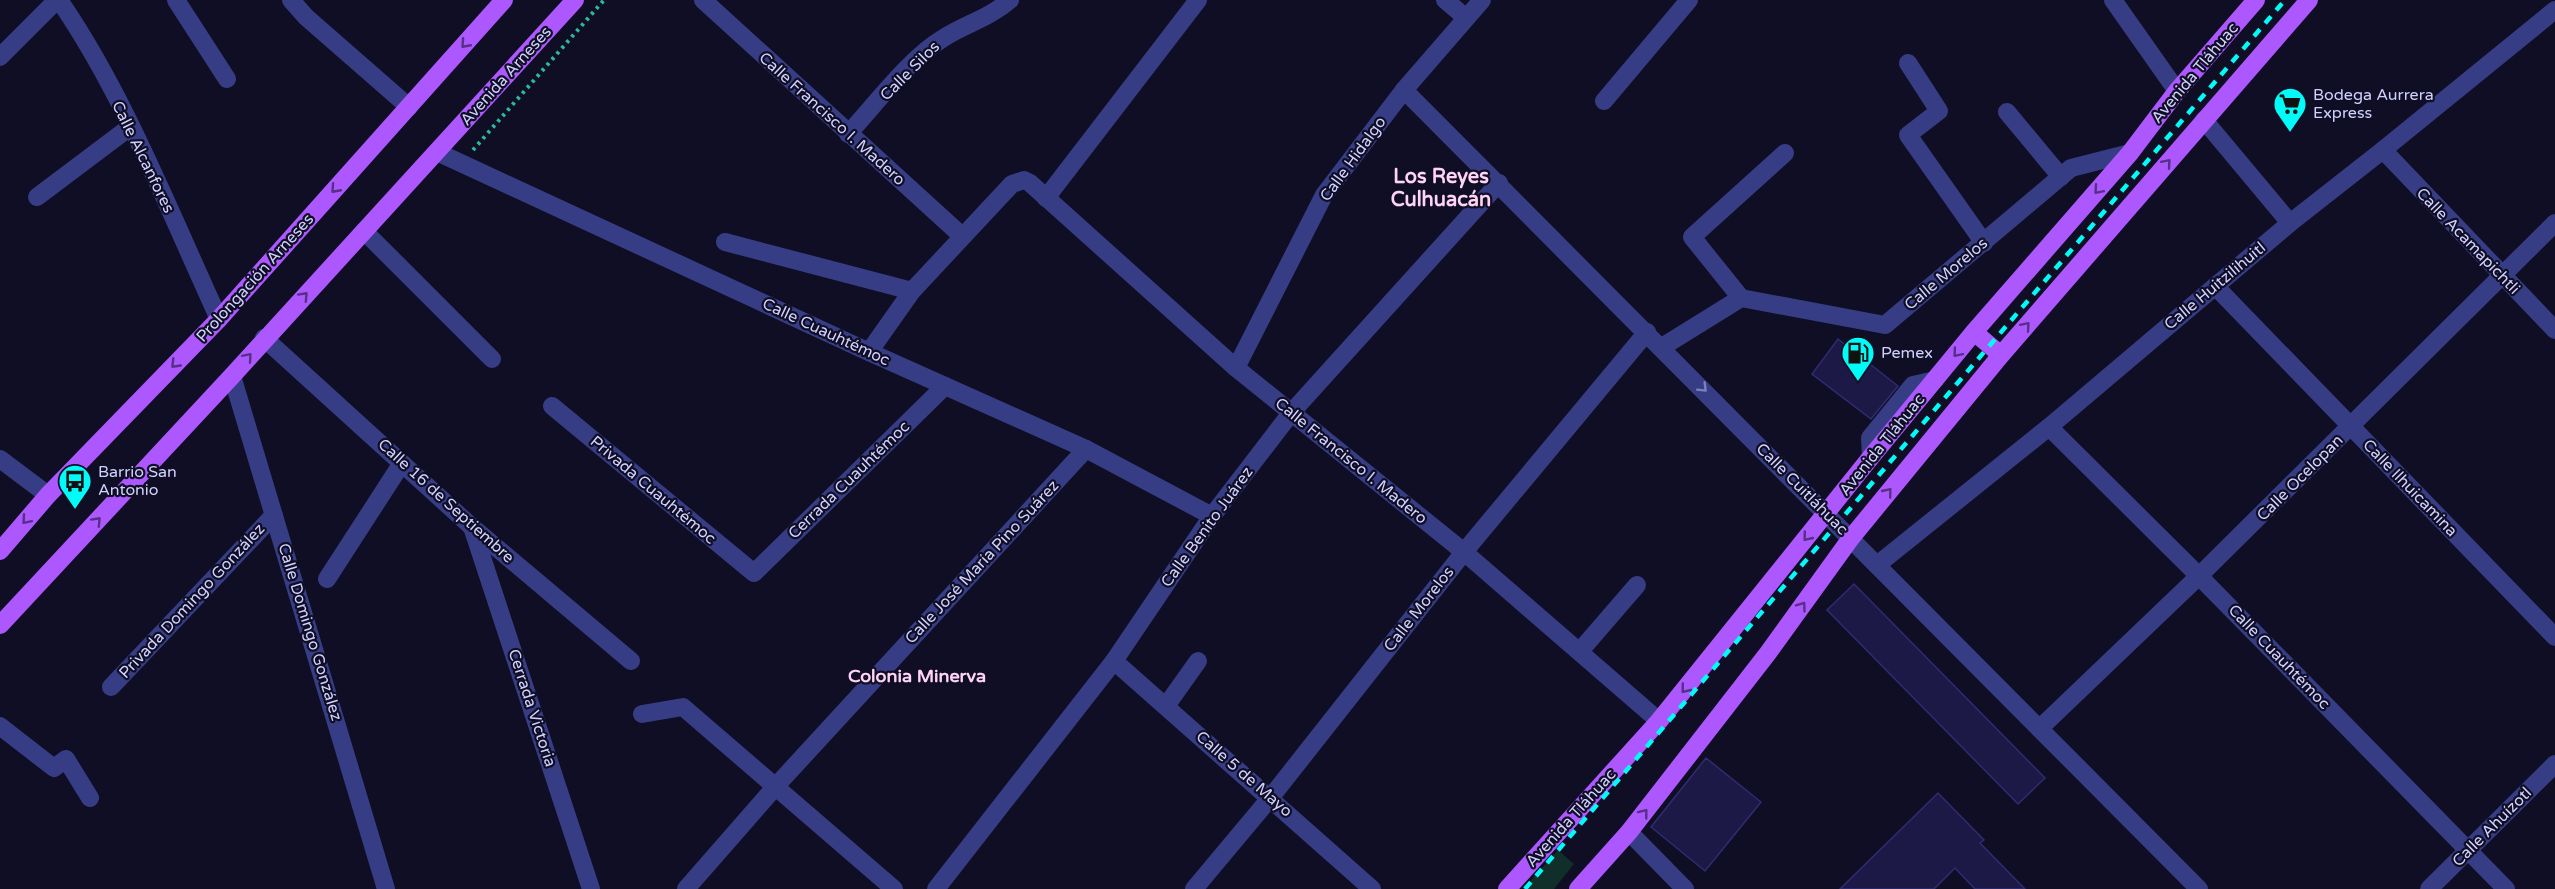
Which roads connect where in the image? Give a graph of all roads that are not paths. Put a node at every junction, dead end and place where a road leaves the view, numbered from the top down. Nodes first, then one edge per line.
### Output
1 (58, 0) edge
2 (176, 0) edge
3 (291, 0) edge
4 (504, 0) edge
5 (575, 0) edge
6 (704, 0) edge
7 (1010, 0) edge
8 (1198, 0) edge
9 (1445, 0) edge
10 (1482, 0) edge
11 (1689, 0) edge
12 (2113, 0) edge
13 (2256, 0) edge
14 (2309, 0) edge
15 (2555, 10) edge
16 (1465, 17) junction
17 (0, 57) edge
18 (1908, 63) dead end
19 (227, 79) dead end
20 (1404, 90) junction
21 (2177, 91) junction
22 (1604, 101) dead end
23 (409, 107) junction
24 (2007, 112) dead end
25 (2204, 120) junction
26 (130, 127) junction
27 (848, 134) junction
28 (2383, 150) junction
29 (437, 152) junction
30 (1785, 153) dead end
31 (2130, 153) junction
32 (2061, 177) junction
33 (1499, 183) junction
34 (37, 197) dead end
35 (1046, 198) junction
36 (2289, 223) junction
37 (2555, 223) edge
38 (364, 231) junction
39 (962, 236) junction
40 (725, 242) dead end
41 (1984, 243) junction
42 (2502, 277) junction
43 (2215, 286) junction
44 (912, 291) junction
45 (1741, 298) junction
46 (219, 319) junction
47 (2555, 330) edge
48 (1647, 332) junction
49 (1974, 332) junction
50 (264, 338) junction
51 (1662, 347) junction
52 (869, 352) junction
53 (2001, 355) junction
54 (492, 359) dead end
55 (1236, 368) junction
56 (232, 375) junction
57 (945, 386) junction
58 (552, 406) dead end
59 (1291, 413) junction
60 (2049, 427) junction
61 (2351, 427) junction
62 (1086, 449) junction
63 (0, 459) edge
64 (402, 463) junction
65 (48, 495) junction
66 (1827, 513) junction
67 (274, 515) junction
68 (1212, 516) junction
69 (472, 527) junction
70 (1851, 538) junction
71 (0, 551) edge
72 (1464, 552) junction
73 (1877, 566) junction
74 (754, 573) joint
75 (2199, 576) junction
76 (327, 579) dead end
77 (1637, 585) dead end
78 (0, 625) edge
79 (2555, 638) edge
80 (1580, 651) junction
81 (631, 661) dead end
82 (1114, 661) junction
83 (1198, 661) dead end
84 (111, 687) dead end
85 (1166, 706) junction
86 (642, 714) dead end
87 (1659, 721) junction
88 (0, 726) edge
89 (2040, 728) junction
90 (2555, 764) edge
91 (776, 786) junction
92 (1270, 797) junction
93 (90, 798) dead end
94 (1629, 832) junction
95 (2468, 850) junction
96 (386, 889) edge
97 (591, 889) edge
98 (686, 889) edge
99 (894, 889) edge
100 (936, 889) edge
101 (1194, 889) edge
102 (1372, 889) edge
103 (1507, 889) edge
104 (1578, 889) edge
105 (1685, 889) edge
106 (2199, 889) edge
107 (2429, 889) edge
108 (2506, 889) edge

1 - 17 street
1 - 26 street, Calle Alcanfores
2 - 19 street
3 - 23 street
4 -> 23 main road, Prolongación Arneses
5 - 29 main road, Avenida Arneses
6 - 27 street, Calle Francisco I. Madero
7 - 27 street, Calle Silos
8 - 35 street
9 - 16 street
10 - 16 street, Calle Hidalgo
11 - 22 street
12 - 21 street
13 - 21 main road, Avenida Tláhuac
14 - 25 main road, Avenida Tláhuac
15 - 28 street, Calle Huitzilihuitl
16 - 20 street, Calle Hidalgo
18 - 41 street
20 - 33 street, Calle Cuitláhuac
20 - 55 street, Calle Hidalgo
21 - 31 main road, Avenida Tláhuac
23 -> 46 main road, Prolongación Arneses
24 - 32 street
25 - 36 street
53 -> 25 main road, Avenida Tláhuac
26 - 34 street
26 - 46 street, Calle Alcanfores
27 - 39 street, Calle Francisco I. Madero
28 - 36 street, Calle Huitzilihuitl
28 - 42 street, Calle Acamapichtli
29 - 38 main road
29 - 52 street, Calle Cuauhtémoc
30 - 45 street
31 - 32 street, Calle Morelos
31 -> 49 main road, Avenida Tláhuac
32 - 41 street, Calle Morelos
33 - 48 street, Calle Cuitláhuac
33 - 59 street, Calle Benito Juárez
35 - 39 street, Calle Francisco I. Madero
35 - 55 street, Calle Francisco I. Madero
36 - 43 street, Calle Huitzilihuitl
37 - 42 street, Calle Ocelopan
50 -> 38 main road
38 - 54 street
39 - 44 street, Calle Francisco I. Madero
40 - 44 street
41 - 45 street, Calle Morelos
42 - 47 street, Calle Acamapichtli
42 - 61 street, Calle Ocelopan
43 - 60 street, Calle Huitzilihuitl
43 - 61 street, Calle Ilhuicamina
44 - 52 street, Calle Francisco I. Madero
45 - 51 street
46 -> 65 main road, Prolongación Arneses
48 - 51 street, Calle Cuitláhuac
48 - 72 street, Calle Morelos
49 - 53 main road
49 -> 66 main road, Avenida Tláhuac
56 -> 50 main road
50 - 64 street, Calle 16 de Septiembre
51 -> 66 street, Calle Cuitláhuac
52 - 57 street, Calle Cuauhtémoc
70 -> 53 main road, Avenida Tláhuac
55 - 59 street, Calle Francisco I. Madero
56 - 67 street, Calle Domingo González
78 -> 56 main road
57 - 62 street, Calle Cuauhtémoc
57 - 74 street, Cerrada Cuauhtémoc
58 - 74 street, Privada Cuauhtémoc
59 - 68 street, Calle Benito Juárez
59 - 72 street, Calle Francisco I. Madero
60 - 73 street, Calle Huitzilihuitl
60 - 75 street, Calle Cuauhtémoc
61 - 75 street, Calle Ocelopan
61 - 79 street, Calle Ilhuicamina
62 - 68 street, Calle Cuauhtémoc
62 - 91 street, Calle José María Pino Suárez
63 - 65 street
64 - 69 street, Calle 16 de Septiembre
64 - 76 street
65 -> 71 main road, Prolongación Arneses
66 - 70 street, Calle Cuitláhuac
66 -> 87 main road, Avenida Tláhuac
67 - 84 street, Privada Domingo González
67 - 96 street, Calle Domingo González
68 - 82 street, Calle Benito Juárez
69 - 81 street, Calle 16 de Septiembre
69 - 97 street, Cerrada Victoria
70 - 73 street, Calle Cuitláhuac
94 -> 70 main road, Avenida Tláhuac
72 - 80 street, Calle Francisco I. Madero
72 - 92 street, Calle Morelos
73 - 89 street, Calle Cuitláhuac
75 - 89 street, Calle Ocelopan
75 - 95 street, Calle Cuauhtémoc
77 - 80 street
80 - 87 street, Calle Francisco I. Madero
82 - 85 street, Calle 5 de Mayo
82 - 100 street, Calle Benito Juárez
83 - 85 street
85 - 92 street, Calle 5 de Mayo
86 - 91 street
87 - 103 main road, Avenida Tláhuac
88 - 93 street
89 - 106 street, Calle Cuitláhuac
90 - 95 street, Calle Ahuízotl
91 - 98 street, Calle José María Pino Suárez
91 - 99 street
92 - 101 street, Calle Morelos
92 - 102 street, Calle 5 de Mayo
94 - 104 main road, Avenida Tláhuac
94 - 105 street
95 - 107 street, Calle Ahuízotl
95 - 108 street, Calle Cuauhtémoc

